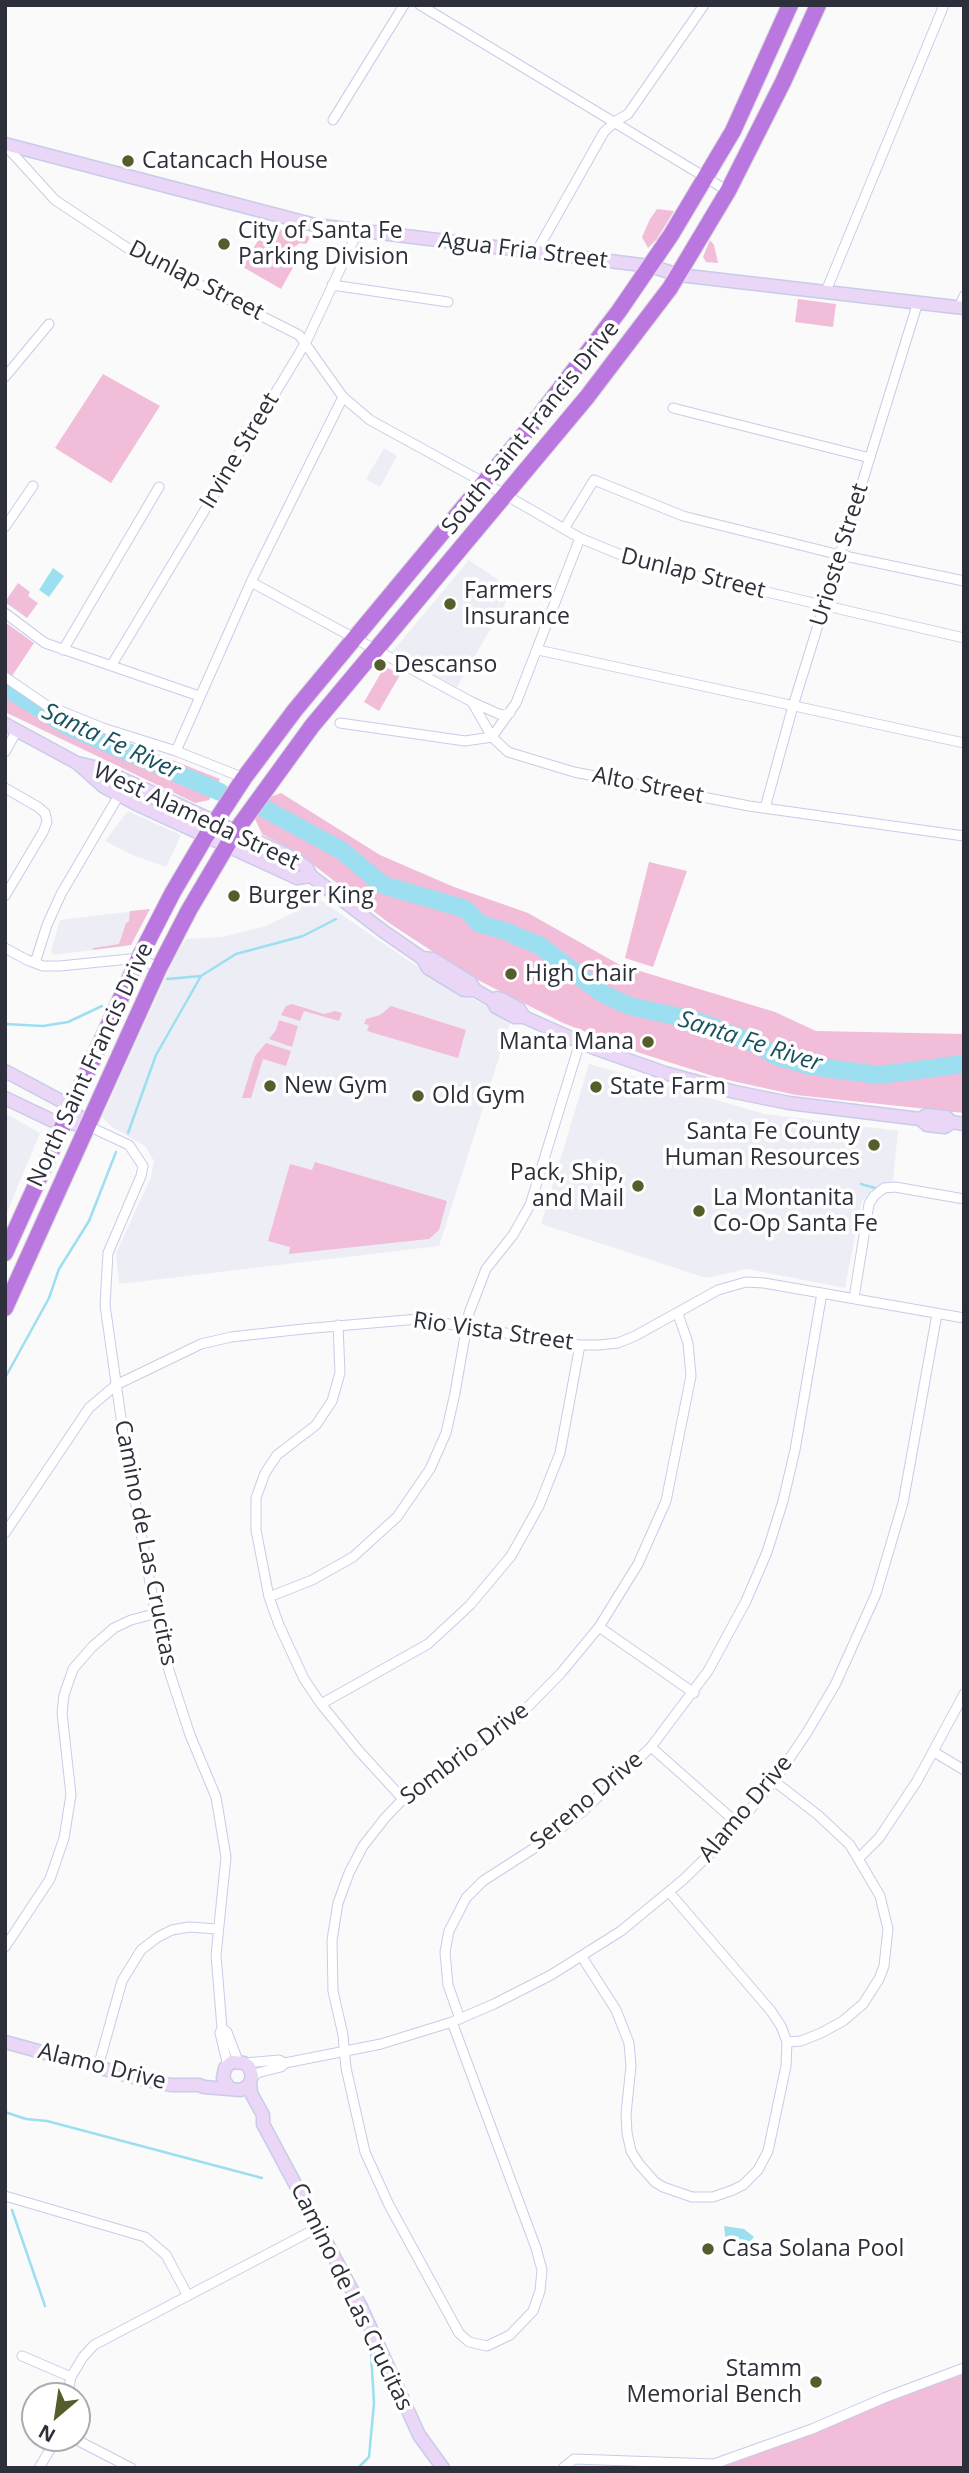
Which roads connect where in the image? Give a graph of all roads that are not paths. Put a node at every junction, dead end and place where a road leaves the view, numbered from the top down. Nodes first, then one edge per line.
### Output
1 (404, 5) edge
2 (421, 5) edge
3 (704, 5) edge
4 (790, 5) edge
5 (818, 5) edge
6 (944, 5) edge
7 (432, 8) edge
8 (333, 120) dead end
9 (616, 121) junction
10 (5, 145) edge
11 (705, 178) junction
12 (728, 191) junction
13 (358, 231) junction
14 (535, 254) junction
15 (650, 266) junction
16 (679, 275) junction
17 (332, 285) junction
18 (826, 291) junction
19 (448, 302) dead end
20 (918, 302) junction
21 (962, 304) edge
22 (49, 324) dead end
23 (306, 342) junction
24 (5, 377) edge
25 (343, 397) junction
26 (673, 408) dead end
27 (870, 458) junction
28 (483, 482) junction
29 (33, 486) dead end
30 (159, 488) dead end
31 (506, 495) junction
32 (5, 527) edge
33 (564, 529) junction
34 (580, 538) junction
35 (840, 555) junction
36 (964, 581) edge
37 (251, 583) junction
38 (825, 606) junction
39 (5, 613) edge
40 (964, 638) edge
41 (353, 639) junction
42 (63, 650) junction
43 (375, 650) junction
44 (538, 650) junction
45 (111, 666) junction
46 (5, 677) edge
47 (199, 696) junction
48 (472, 702) junction
49 (793, 706) junction
50 (510, 713) junction
51 (340, 723) dead end
52 (11, 727) edge
53 (492, 737) junction
54 (964, 743) edge
55 (176, 751) junction
56 (5, 752) edge
57 (77, 763) junction
58 (244, 778) junction
59 (5, 788) edge
60 (119, 795) junction
61 (765, 808) junction
62 (211, 829) junction
63 (964, 836) edge
64 (231, 839) junction
65 (5, 896) edge
66 (5, 947) edge
67 (139, 958) junction
68 (35, 963) junction
69 (159, 968) junction
70 (580, 1042) junction
71 (5, 1071) edge
72 (5, 1098) edge
73 (68, 1115) junction
74 (958, 1123) edge
75 (94, 1129) junction
76 (964, 1199) edge
77 (5, 1253) edge
78 (822, 1293) junction
79 (854, 1298) junction
80 (5, 1308) edge
81 (678, 1314) junction
82 (937, 1314) junction
83 (964, 1318) edge
84 (338, 1325) junction
85 (466, 1326) junction
86 (580, 1345) junction
87 (116, 1385) junction
88 (5, 1532) edge
89 (269, 1597) junction
90 (155, 1614) junction
91 (600, 1627) junction
92 (694, 1693) junction
93 (964, 1694) edge
94 (321, 1704) junction
95 (651, 1747) junction
96 (934, 1752) junction
97 (964, 1770) edge
98 (774, 1781) junction
99 (403, 1799) junction
100 (738, 1824) junction
101 (859, 1858) junction
102 (669, 1892) junction
103 (217, 1928) junction
104 (5, 1947) edge
105 (582, 1957) junction
106 (456, 2021) junction
107 (222, 2028) junction
108 (5, 2042) edge
109 (787, 2042) junction
110 (344, 2052) junction
111 (241, 2062) junction
112 (285, 2063) junction
113 (98, 2067) junction
114 (224, 2069) junction
115 (251, 2081) junction
116 (200, 2085) junction
117 (232, 2089) junction
118 (263, 2123) junction
119 (5, 2196) edge
120 (319, 2227) junction
121 (436, 2291) joint
122 (188, 2296) junction
123 (22, 2356) dead end
124 (964, 2368) edge
125 (71, 2377) junction
126 (70, 2382) edge
127 (91, 2447) edge
128 (49, 2452) edge
129 (39, 2468) edge
130 (131, 2468) edge
131 (443, 2468) edge
132 (563, 2468) edge

1 - 8 street
2 - 7 street
3 - 9 street
4 - 11 highway, South Saint Francis Drive
5 - 12 highway, South Saint Francis Drive
6 - 18 street
7 - 9 street
9 - 11 street
9 - 14 street
10 - 13 street, Agua Fria Street
10 - 23 street, Dunlap Street
11 - 12 street
11 - 15 highway, South Saint Francis Drive
12 - 16 highway, South Saint Francis Drive
13 - 14 street, Agua Fria Street
13 - 17 street, Irvine Street
14 - 15 street, Agua Fria Street
15 - 16 street, Agua Fria Street
15 - 28 highway, South Saint Francis Drive
16 - 18 street, Agua Fria Street
16 - 31 highway, South Saint Francis Drive
17 - 19 street
17 - 23 street, Irvine Street
18 - 20 street, Agua Fria Street
20 - 21 street, Agua Fria Street
20 - 27 street, Urioste Street
22 - 24 street
23 - 25 street, Dunlap Street
23 - 45 street, Irvine Street
25 - 28 street, Dunlap Street
25 - 37 street
26 - 27 street
27 - 35 street, Urioste Street
28 - 31 street, Dunlap Street
28 - 41 highway, South Saint Francis Drive
29 - 32 street
30 - 42 street
31 - 33 street, Dunlap Street
31 - 43 highway, South Saint Francis Drive
33 - 34 street, Dunlap Street
33 - 35 street
34 - 38 street, Dunlap Street
34 - 44 street
35 - 36 street
35 - 38 street, Urioste Street
37 - 41 street
37 - 47 street
38 - 40 street, Dunlap Street
38 - 49 street, Urioste Street
39 - 42 street
41 - 43 street
41 - 58 highway, South Saint Francis Drive
42 - 45 street
43 - 48 street
43 - 64 highway, South Saint Francis Drive
44 - 49 street
44 - 50 street
45 - 47 street
46 - 55 street
47 - 55 street
48 - 50 street
48 - 53 street
49 - 54 street
49 - 61 street, Urioste Street
50 - 53 street
51 - 53 street
52 - 56 street
52 - 57 street, West Alameda Street
53 - 61 street, Alto Street
55 - 58 street
57 - 60 street, West Alameda Street
57 - 62 street, West Alameda Street
58 - 62 highway, South Saint Francis Drive
59 - 65 street
60 - 62 street, West Alameda Street
60 - 68 street
61 - 63 street, Alto Street
62 - 64 street, West Alameda Street
62 - 67 highway, North Saint Francis Drive
64 - 69 highway, North Saint Francis Drive
64 - 70 street, West Alameda Street
66 - 68 street
67 - 68 street
67 - 69 street
67 - 73 highway, North Saint Francis Drive
69 - 75 highway, North Saint Francis Drive
70 - 74 street, West Alameda Street
70 - 85 street
71 - 73 street
72 - 73 street
73 - 75 street
73 - 77 highway, North Saint Francis Drive
75 - 80 highway, North Saint Francis Drive
75 - 87 street
76 - 79 street
78 - 79 street, Rio Vista Street
78 - 81 street, Rio Vista Street
78 - 92 street, Sereno Drive
79 - 82 street, Rio Vista Street
81 - 86 street, Rio Vista Street
81 - 91 street, Sombrio Drive
82 - 83 street, Rio Vista Street
82 - 98 street, Alamo Drive
84 - 85 street, Rio Vista Street
84 - 87 street, Rio Vista Street
84 - 89 street
85 - 86 street, Rio Vista Street
85 - 89 street
86 - 94 street
87 - 88 street, Rio Vista Street
87 - 90 street, Camino de Las Crucitas
89 - 94 street
90 - 103 street, Camino de Las Crucitas
90 - 104 street
91 - 92 street
91 - 99 street, Sombrio Drive
92 - 95 street, Sereno Drive
93 - 96 street
94 - 99 street
95 - 100 street
95 - 106 street, Sereno Drive
96 - 97 street
96 - 101 street
98 - 100 street, Alamo Drive
98 - 101 street
99 - 110 street, Sombrio Drive
100 - 102 street, Alamo Drive
101 - 109 street
102 - 105 street, Alamo Drive
102 - 109 street
103 - 107 street, Camino de Las Crucitas
103 - 113 street
105 - 106 street, Alamo Drive
105 - 109 street
106 - 110 street, Alamo Drive
106 - 121 street, Sereno Drive
107 - 111 street, Camino de Las Crucitas
107 - 114 street, Camino de Las Crucitas
108 - 113 street, Alamo Drive
110 - 112 street, Alamo Drive
110 - 121 street, Sombrio Drive
111 - 112 street, Alamo Drive
111 - 114 street
111 - 115 street
112 - 115 street, Alamo Drive
113 - 116 street, Alamo Drive
114 - 116 street, Alamo Drive
114 - 117 street
115 - 117 street
115 - 118 street, Camino de Las Crucitas
116 - 117 street, Alamo Drive
117 - 118 street, Camino de Las Crucitas
118 - 120 street, Camino de Las Crucitas
119 - 122 street
120 - 122 street
120 - 131 street, Camino de Las Crucitas
122 - 125 street
123 - 125 street
124 - 132 street
125 - 126 street
127 - 130 street
128 - 129 street

